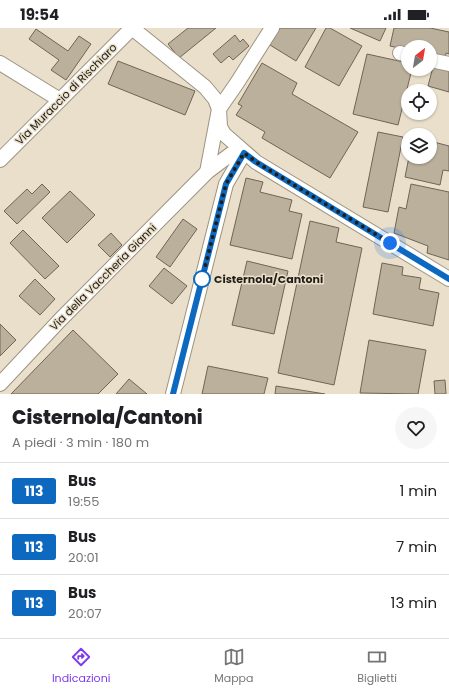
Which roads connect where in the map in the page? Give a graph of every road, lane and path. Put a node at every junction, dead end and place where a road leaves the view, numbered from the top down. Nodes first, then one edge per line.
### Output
1 (132, 28) edge
2 (272, 28) edge
3 (437, 61) edge
4 (0, 63) edge
5 (449, 64) edge
6 (60, 100) junction
7 (219, 109) junction
8 (244, 153) junction
9 (0, 160) edge
10 (207, 172) junction
11 (226, 184) junction
12 (449, 279) edge
13 (0, 384) edge
14 (173, 394) edge

1 - 6 street, Via Muraccio di Rischiaro
1 - 7 street
2 - 7 street
3 - 5 street
4 - 6 street
6 - 9 street, Via Muraccio di Rischiaro
7 - 8 street
7 - 10 street
8 - 10 street, Via della Vaccheria Gianni
8 - 11 street
8 - 12 street
10 - 11 street
10 - 13 street, Via della Vaccheria Gianni
11 - 14 street

